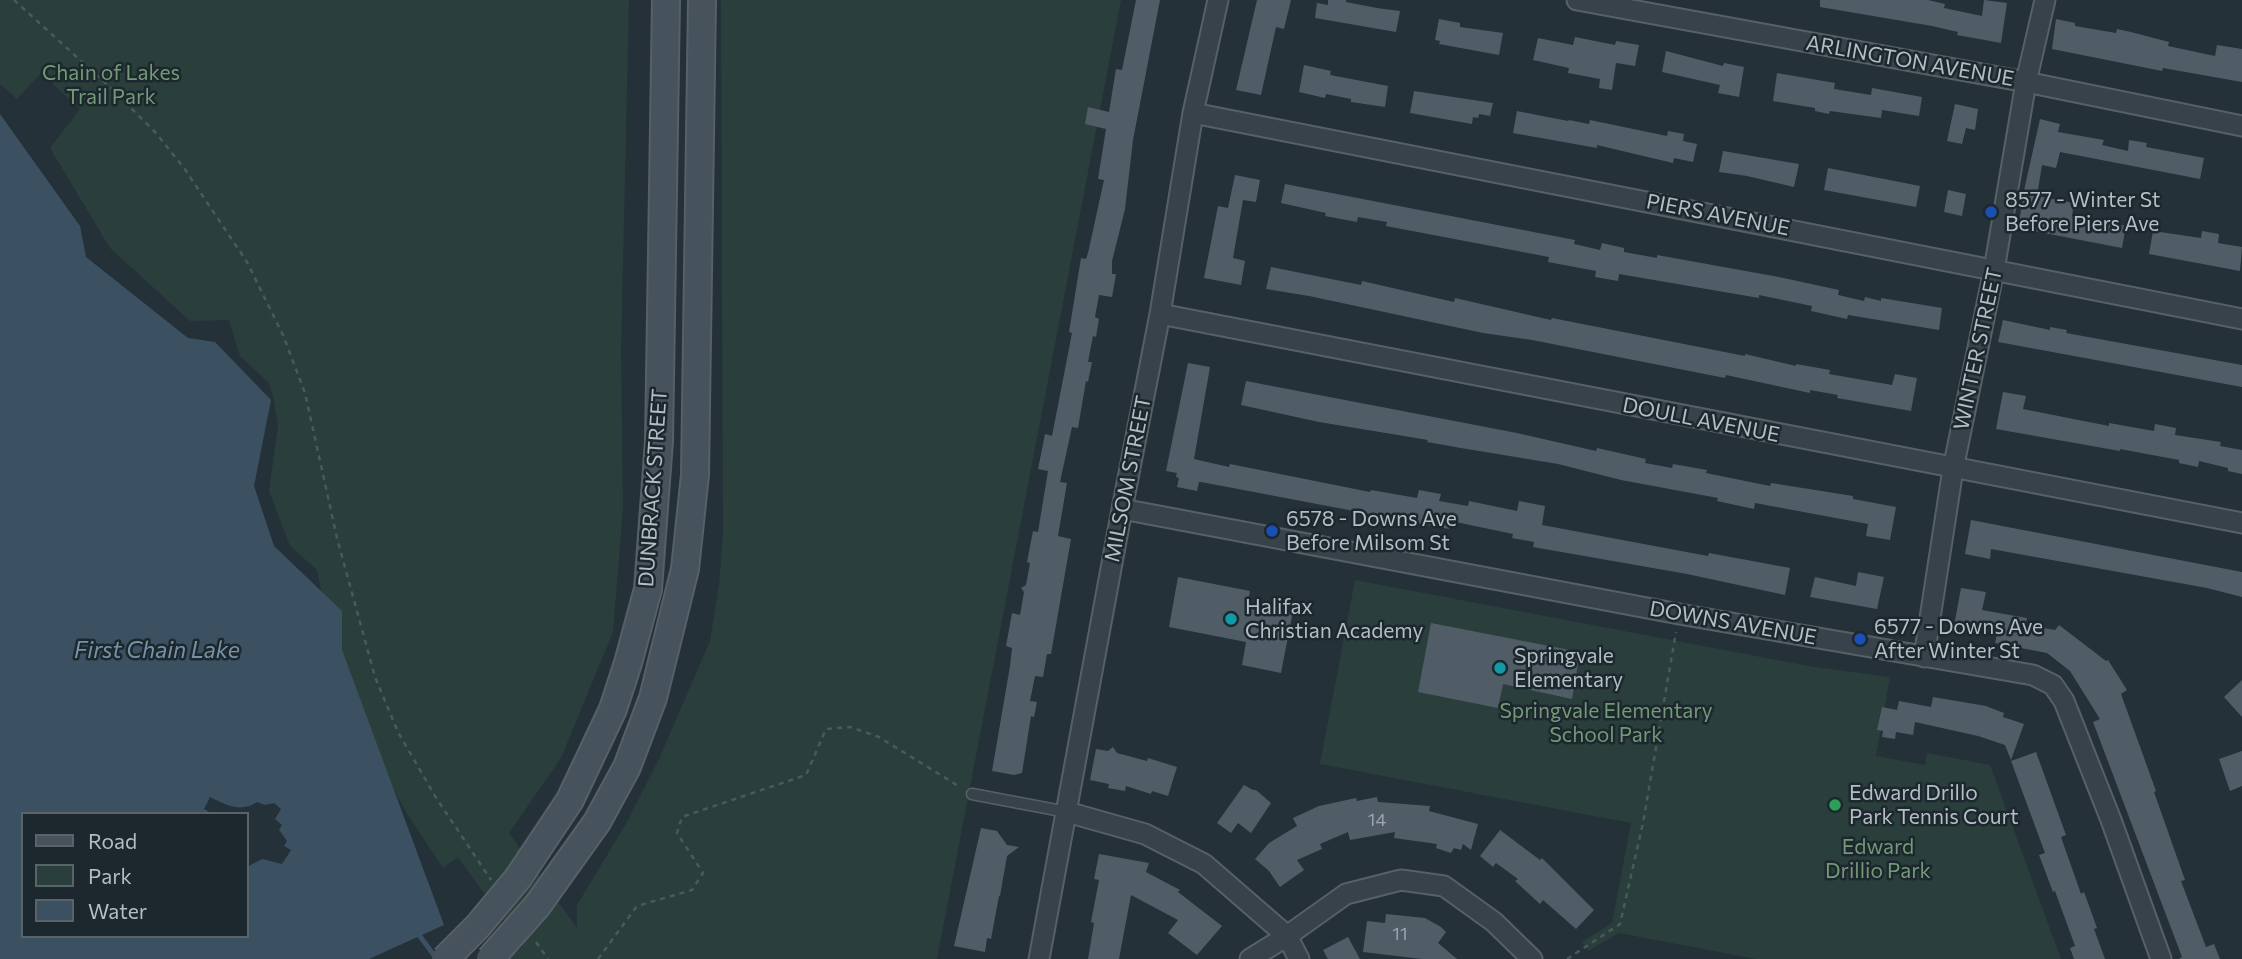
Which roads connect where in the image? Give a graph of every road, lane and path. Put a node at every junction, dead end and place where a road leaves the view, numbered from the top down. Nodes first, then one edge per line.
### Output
1 (14, 0) edge
2 (666, 0) edge
3 (702, 0) edge
4 (1218, 0) edge
5 (1577, 0) edge
6 (2045, 0) edge
7 (2026, 82) junction
8 (1193, 113) junction
9 (2242, 126) edge
10 (1994, 270) junction
11 (1160, 314) junction
12 (2242, 319) edge
13 (1953, 469) junction
14 (1122, 509) junction
15 (2242, 523) edge
16 (1679, 614) junction
17 (1924, 657) junction
18 (972, 794) joint
19 (1067, 812) junction
20 (507, 883) junction
21 (531, 936) dead end
22 (1287, 936) junction
23 (445, 959) edge
24 (490, 959) edge
25 (548, 959) edge
26 (598, 959) edge
27 (1039, 959) edge
28 (1250, 959) edge
29 (1299, 959) edge
30 (1532, 959) edge
31 (1567, 959) edge
32 (2161, 959) edge

1 - 20 path
2 - 20 main road, DUNBRACK STREET
3 - 24 main road, DUNBRACK STREET, bridge
4 - 8 street, MILSOM STREET
5 - 7 street, ARLINGTON AVENUE
6 - 7 street, WINTER STREET
7 - 9 street, ARLINGTON AVENUE
7 - 10 street, WINTER STREET
8 - 10 street, PIERS AVENUE
8 - 11 street, MILSOM STREET
10 - 12 street, PIERS AVENUE
10 - 13 street, WINTER STREET
11 - 13 street, DOULL AVENUE
11 - 14 street, MILSOM STREET
13 - 15 street, DOULL AVENUE
13 - 17 street, WINTER STREET
14 - 16 street, DOWNS AVENUE
14 - 19 street, MILSOM STREET
16 - 17 street, DOWNS AVENUE
16 - 31 path
17 - 32 street, DOWNS AVENUE
18 - 19 lane
18 - 26 path
19 - 22 street
19 - 27 street, MILSOM STREET
20 - 23 main road, DUNBRACK STREET, bridge
21 - 25 path
22 - 28 street
22 - 29 street
22 - 30 street

